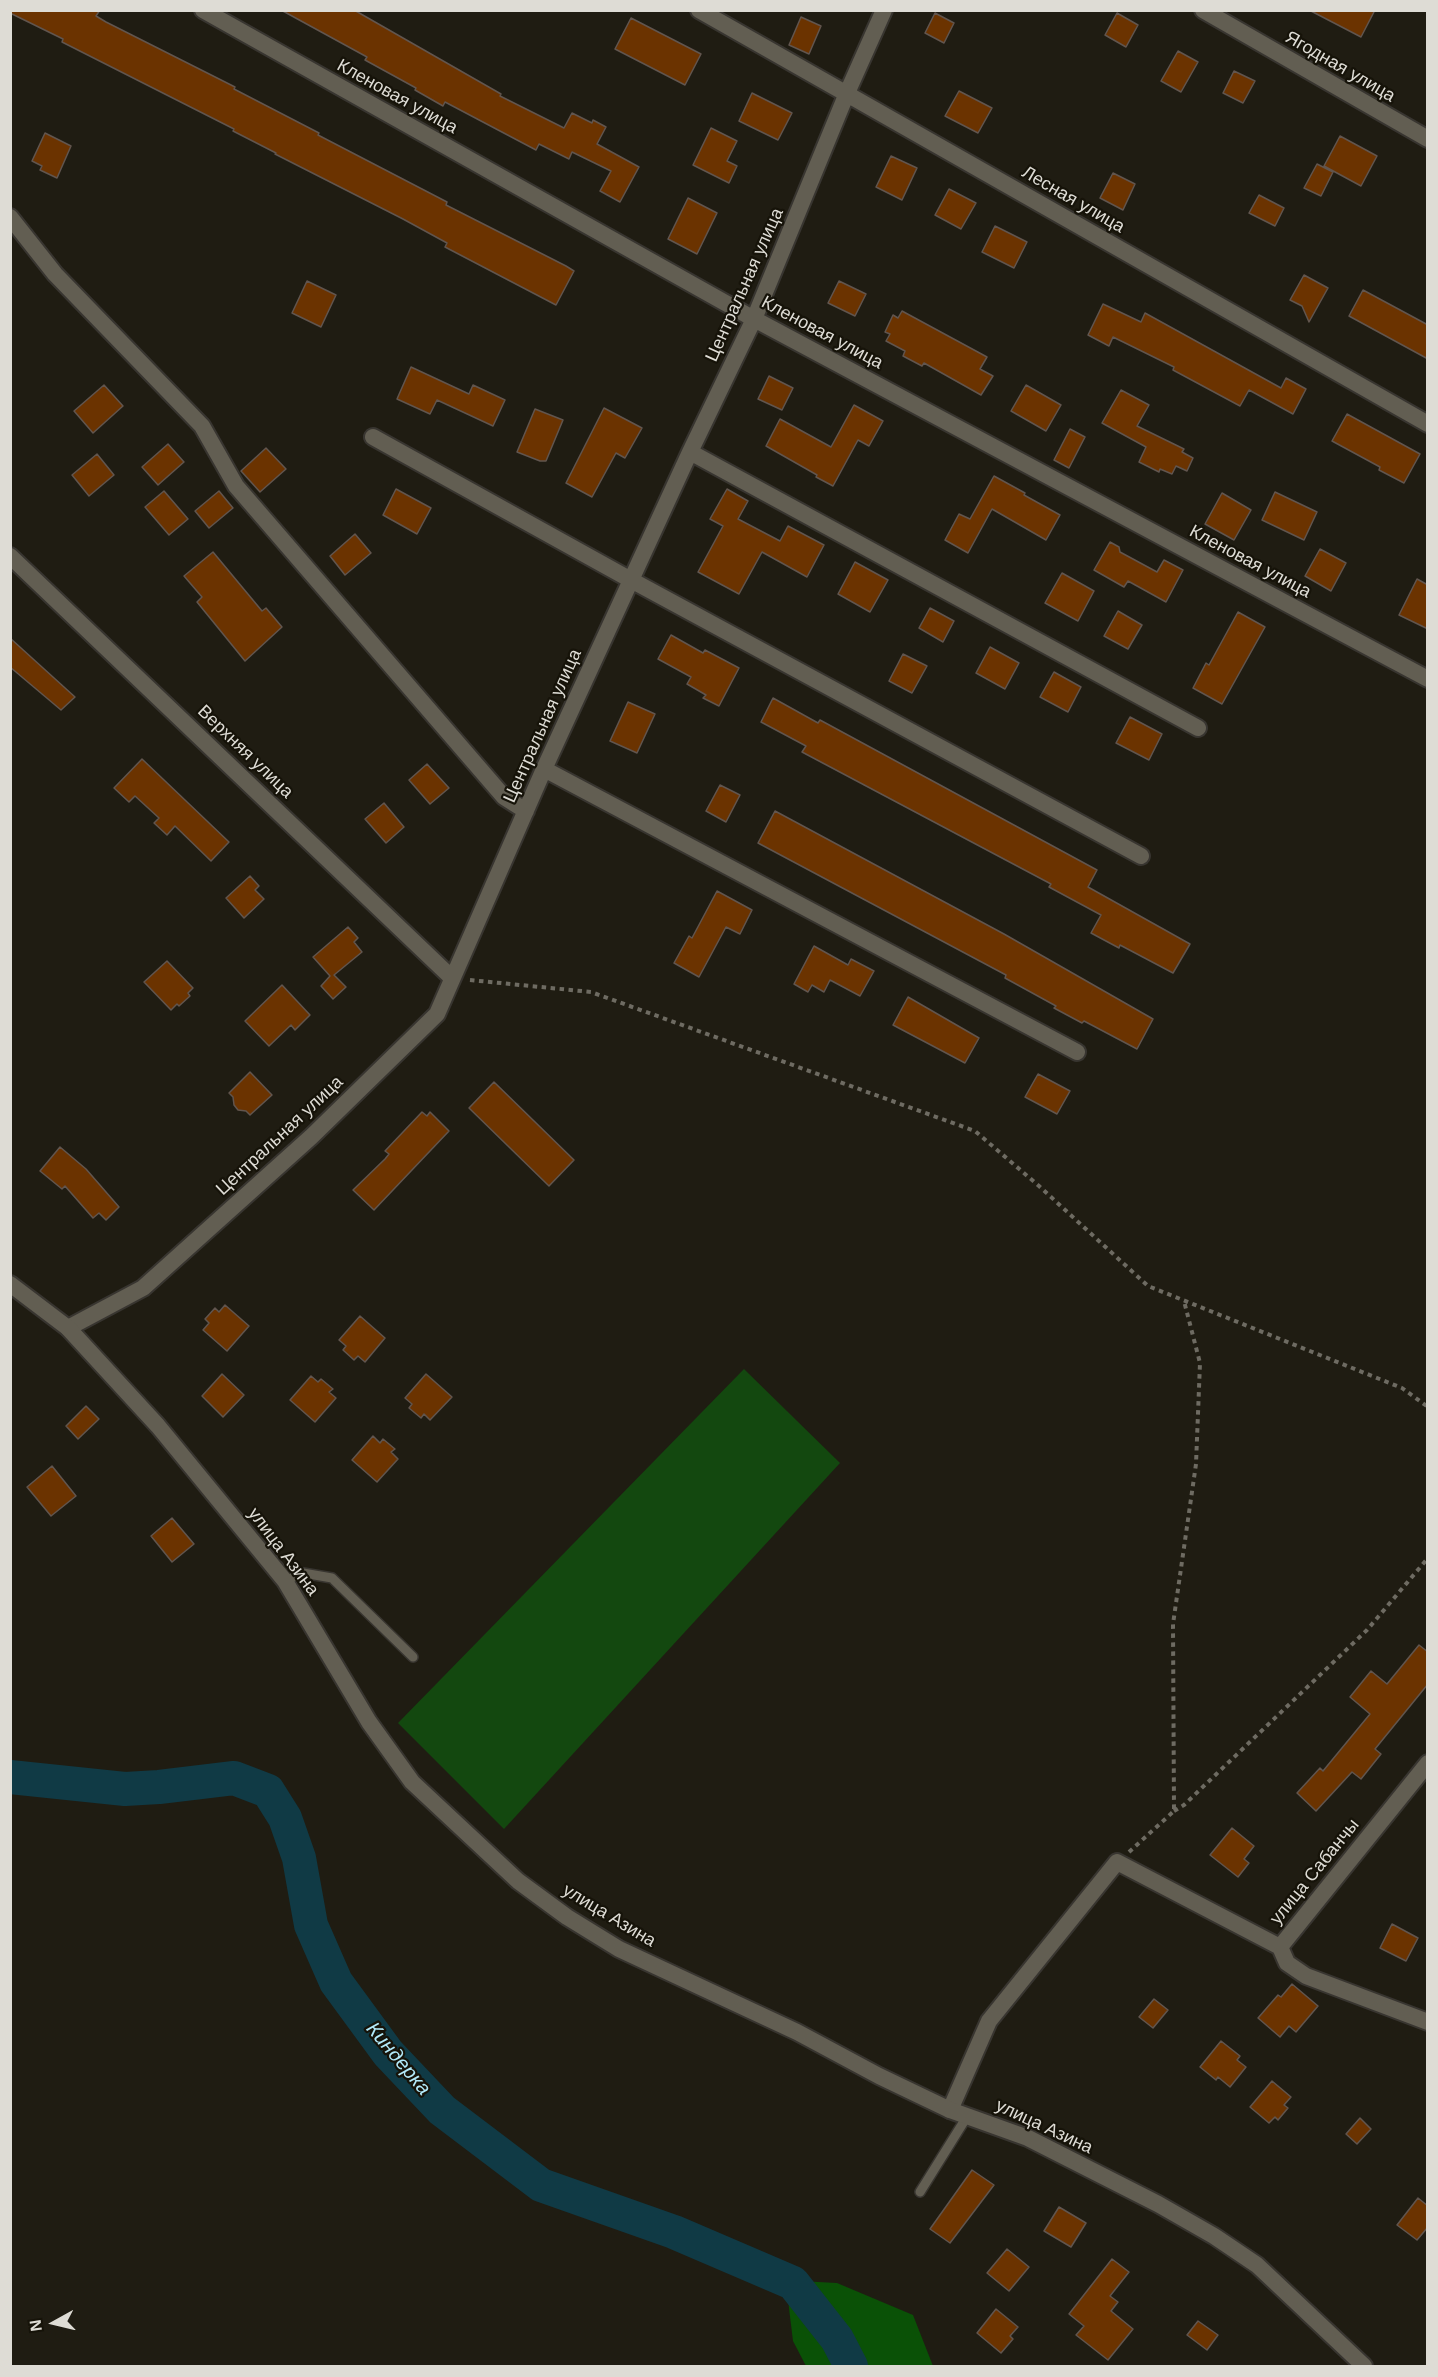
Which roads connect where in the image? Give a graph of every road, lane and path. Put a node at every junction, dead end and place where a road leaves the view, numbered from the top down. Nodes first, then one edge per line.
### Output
1 (203, 10) edge
2 (699, 10) edge
3 (884, 10) edge
4 (1203, 10) edge
5 (847, 93) junction
6 (1428, 139) edge
7 (10, 217) edge
8 (754, 319) junction
9 (1428, 424) edge
10 (373, 437) dead end
11 (690, 452) junction
12 (10, 556) edge
13 (632, 580) junction
14 (1428, 679) edge
15 (1198, 728) dead end
16 (544, 769) junction
17 (526, 811) junction
18 (1141, 856) dead end
19 (452, 978) junction
20 (1077, 1052) dead end
21 (10, 1284) edge
22 (1183, 1300) junction
23 (68, 1328) junction
24 (1428, 1407) edge
25 (1428, 1558) edge
26 (285, 1581) junction
27 (413, 1657) dead end
28 (1426, 1766) edge
29 (1174, 1811) junction
30 (1117, 1862) junction
31 (1280, 1947) junction
32 (1428, 2022) edge
33 (950, 2110) junction
34 (968, 2115) junction
35 (920, 2192) dead end
36 (1364, 2367) edge

1 - 8 street, Кленовая улица
2 - 5 street, Лесная улица
3 - 5 street, Центральная улица
4 - 6 street, Ягодная улица
5 - 8 street, Центральная улица
5 - 9 street, Лесная улица
7 - 17 street
8 - 11 street, Центральная улица
8 - 14 street, Кленовая улица
10 - 13 street
11 - 13 street, Центральная улица
11 - 15 street
12 - 19 street, Верхняя улица
13 - 16 street, Центральная улица
13 - 18 street
16 - 17 street, Центральная улица
16 - 20 street
17 - 19 street, Центральная улица
19 - 22 path
19 - 23 street, Центральная улица
21 - 23 street, улица Азина
22 - 24 path
22 - 29 path
23 - 26 street, улица Азина
25 - 29 path
26 - 27 lane
26 - 33 street, улица Азина
28 - 31 street, улица Сабанчы
29 - 30 path
30 - 31 street, улица Сабанчы
30 - 33 street
31 - 32 street
33 - 34 street, улица Азина
34 - 35 lane
34 - 36 street, улица Азина

